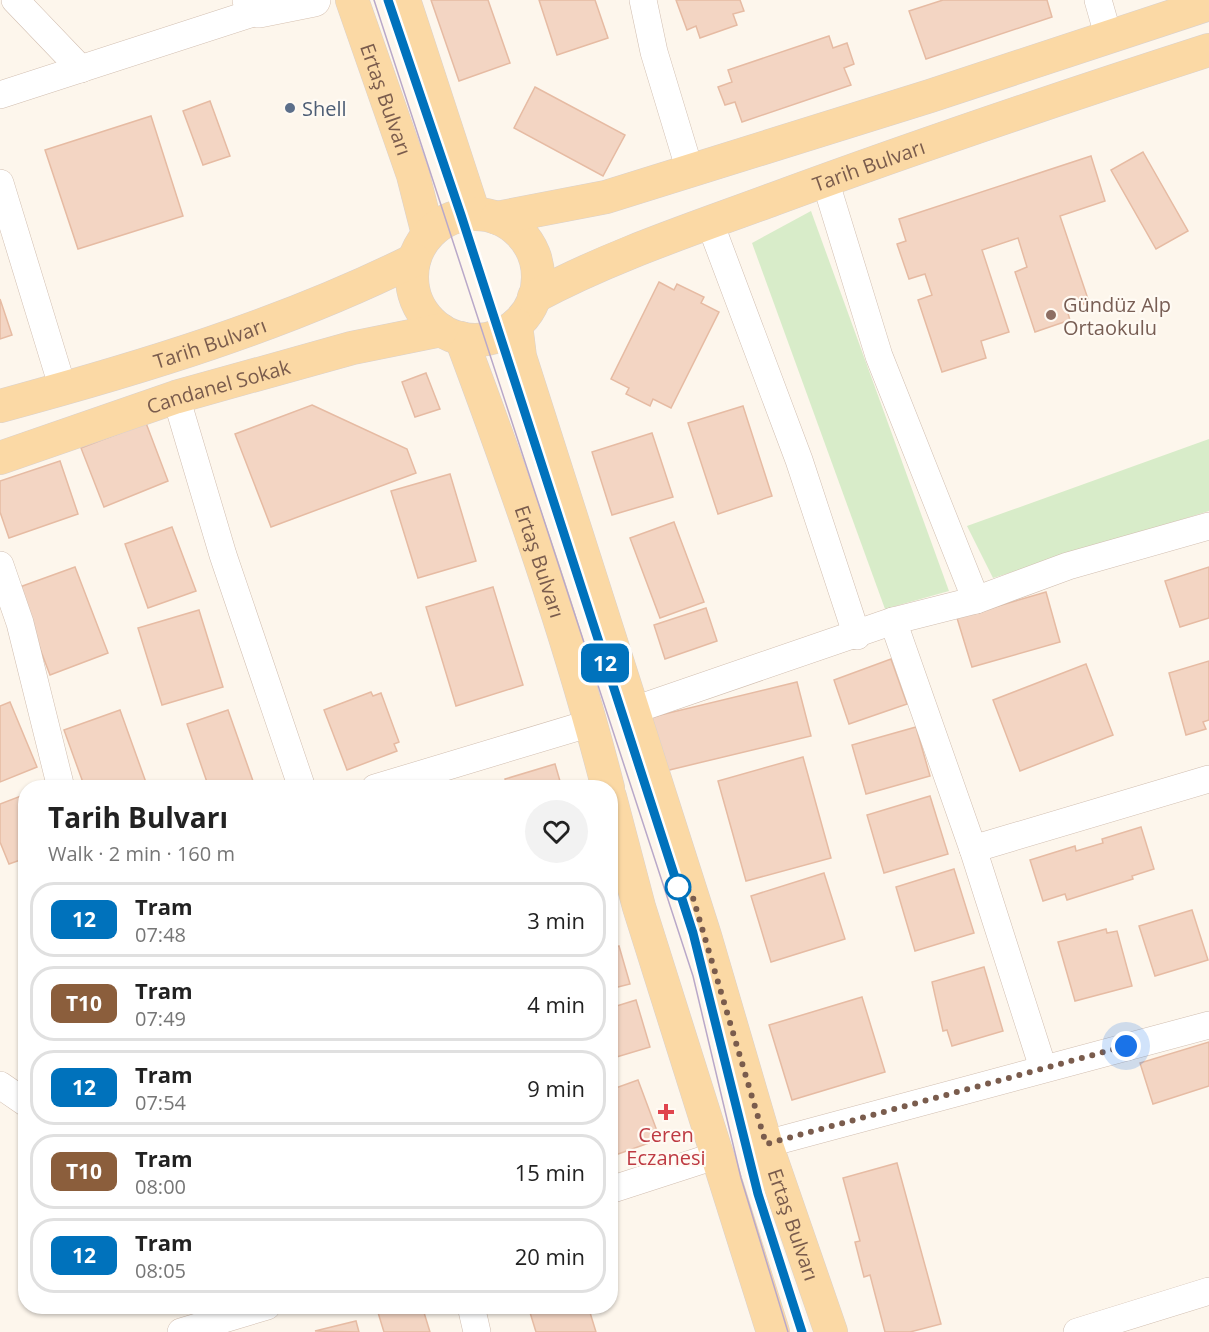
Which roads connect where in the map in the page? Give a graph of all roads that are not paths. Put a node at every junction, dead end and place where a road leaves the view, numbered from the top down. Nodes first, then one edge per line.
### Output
1 (15, 0) edge
2 (315, 0) edge
3 (352, 0) edge
4 (404, 0) edge
5 (643, 0) edge
6 (1098, 0) edge
7 (1209, 4) edge
8 (254, 5) edge
9 (1108, 35) junction
10 (1209, 50) edge
11 (81, 69) junction
12 (0, 95) edge
13 (690, 171) junction
14 (825, 180) junction
15 (0, 183) edge
16 (485, 216) junction
17 (710, 223) junction
18 (421, 247) junction
19 (11, 264) edge
20 (534, 297) junction
21 (516, 325) junction
22 (451, 334) junction
23 (63, 388) junction
24 (176, 397) junction
25 (0, 405) edge
26 (0, 458) edge
27 (1209, 526) edge
28 (0, 565) edge
29 (976, 600) junction
30 (893, 621) junction
31 (858, 636) junction
32 (634, 710) junction
33 (591, 723) junction
34 (1209, 779) edge
35 (59, 780) edge
36 (299, 780) edge
37 (402, 780) edge
38 (606, 780) edge
39 (618, 827) edge
40 (973, 849) junction
41 (1209, 1025) edge
42 (1042, 1068) junction
43 (0, 1085) edge
44 (18, 1097) edge
45 (766, 1144) junction
46 (718, 1155) junction
47 (618, 1187) edge
48 (1209, 1291) edge
49 (241, 1314) edge
50 (473, 1314) edge
51 (181, 1332) edge
52 (477, 1332) edge
53 (773, 1332) edge
54 (831, 1332) edge
55 (1077, 1332) edge

1 - 11 street
2 - 8 street
3 - 18 main road, Ertaş Bulvarı
4 - 16 main road
5 - 13 street
6 - 9 street
7 - 9 main road
8 - 11 street
9 - 13 main road
10 - 14 main road, Tarih Bulvarı
11 - 12 street
13 - 16 main road
14 - 17 main road, Tarih Bulvarı
14 - 29 street
15 - 19 street
16 - 18 main road
16 - 20 main road
17 - 20 main road, Tarih Bulvarı
17 - 31 street
18 - 22 main road
18 - 23 main road, Tarih Bulvarı
19 - 23 street
20 - 21 main road
21 - 22 main road
21 - 32 main road, Ertaş Bulvarı
22 - 24 main road, Candanel Sokak
22 - 33 main road, Ertaş Bulvarı
23 - 25 main road, Tarih Bulvarı
24 - 26 main road, Candanel Sokak
24 - 36 street
27 - 29 street
28 - 35 street
29 - 30 street
30 - 31 street
30 - 40 street
31 - 32 street
32 - 45 main road, Ertaş Bulvarı
33 - 37 street
33 - 38 main road, Ertaş Bulvarı
34 - 40 street
39 - 46 main road
40 - 42 street
41 - 42 street
42 - 45 street
43 - 44 street
45 - 54 main road, Ertaş Bulvarı
46 - 47 street
46 - 53 main road
48 - 55 street
49 - 51 street
50 - 52 street

